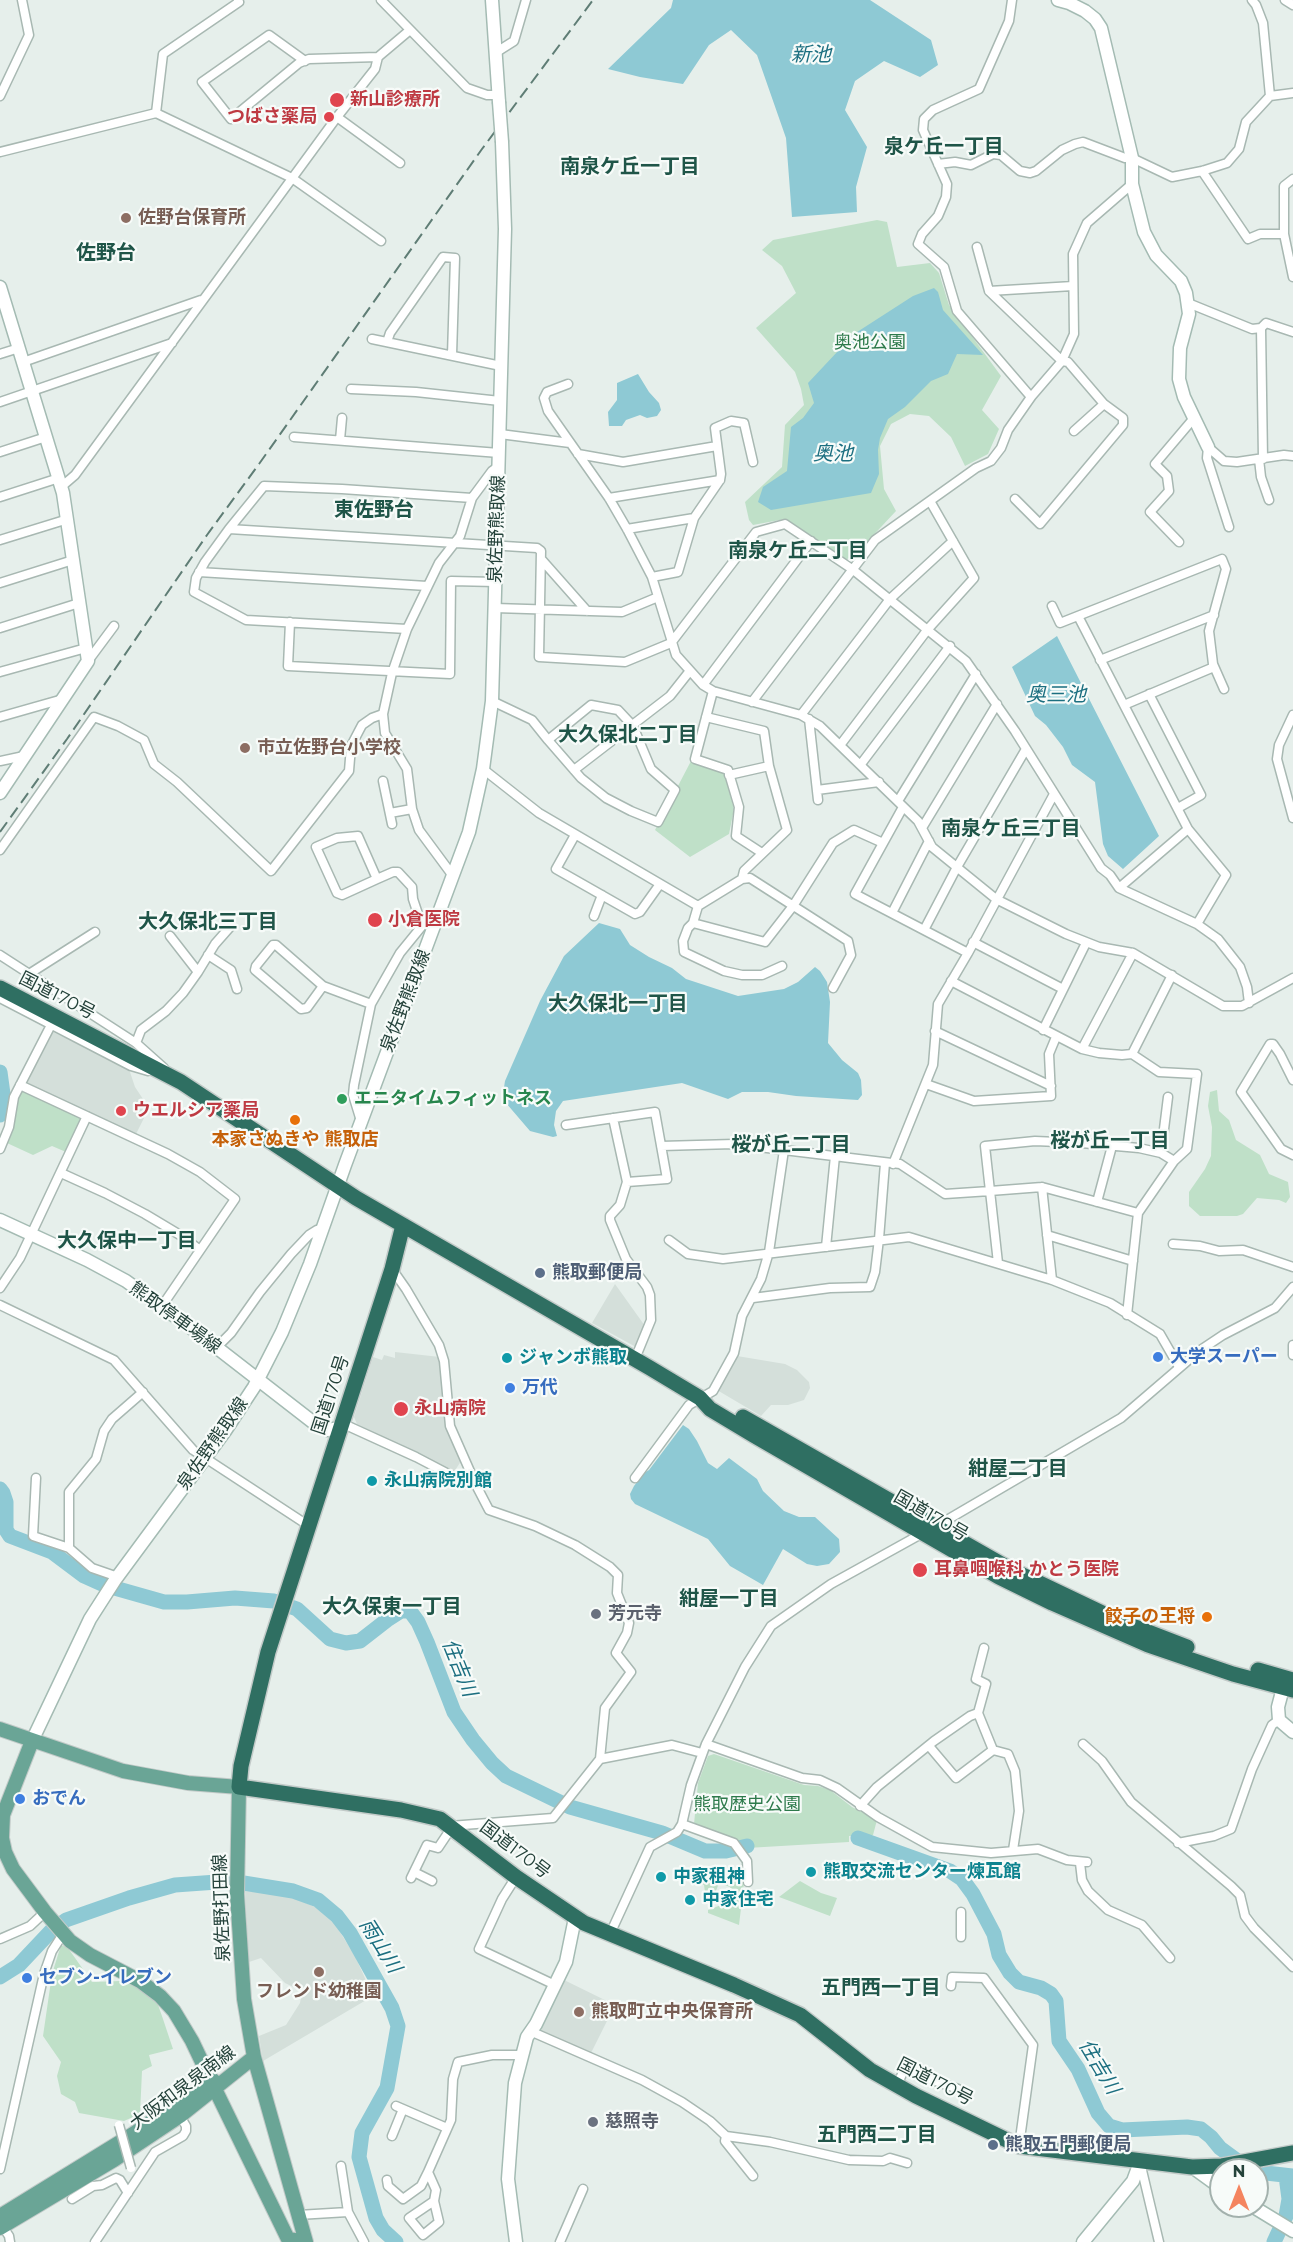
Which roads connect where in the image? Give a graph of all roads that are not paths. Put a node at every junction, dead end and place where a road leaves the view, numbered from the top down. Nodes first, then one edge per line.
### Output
1 (22, 0) edge
2 (238, 0) edge
3 (381, 0) edge
4 (492, 0) edge
5 (526, 0) edge
6 (1012, 0) edge
7 (1058, 0) edge
8 (1252, 0) edge
9 (1285, 0) edge
10 (1293, 5) edge
11 (410, 30) junction
12 (495, 53) junction
13 (378, 57) junction
14 (305, 60) junction
15 (1293, 93) edge
16 (0, 96) edge
17 (1270, 96) junction
18 (498, 98) junction
19 (156, 113) junction
20 (337, 117) junction
21 (0, 152) edge
22 (1132, 158) junction
23 (400, 163) dead end
24 (938, 164) junction
25 (1202, 171) junction
26 (292, 178) junction
27 (1293, 180) edge
28 (1132, 184) junction
29 (1284, 234) junction
30 (381, 241) dead end
31 (976, 247) dead end
32 (1291, 259) edge
33 (1293, 277) edge
34 (1073, 286) junction
35 (0, 287) edge
36 (989, 291) junction
37 (201, 300) junction
38 (1188, 303) junction
39 (3, 310) edge
40 (1261, 328) junction
41 (1293, 332) edge
42 (372, 339) dead end
43 (387, 342) junction
44 (172, 343) junction
45 (19, 348) junction
46 (0, 354) edge
47 (452, 355) junction
48 (1062, 361) junction
49 (23, 362) junction
50 (501, 366) junction
51 (568, 384) dead end
52 (351, 389) dead end
53 (31, 390) junction
54 (1031, 397) junction
55 (500, 401) junction
56 (0, 402) edge
57 (1104, 404) junction
58 (342, 418) dead end
59 (1194, 418) junction
60 (1074, 431) dead end
61 (500, 434) junction
62 (46, 437) junction
63 (294, 437) dead end
64 (340, 440) junction
65 (570, 443) junction
66 (717, 446) junction
67 (1208, 447) junction
68 (0, 453) edge
69 (500, 453) junction
70 (578, 454) junction
71 (1293, 456) edge
72 (1261, 459) junction
73 (753, 462) dead end
74 (499, 466) junction
75 (720, 480) junction
76 (60, 482) junction
77 (0, 497) edge
78 (472, 498) junction
79 (609, 498) junction
80 (1015, 499) dead end
81 (1269, 500) dead end
82 (930, 501) junction
83 (694, 518) junction
84 (68, 519) junction
85 (1229, 527) dead end
86 (228, 529) junction
87 (627, 529) junction
88 (0, 540) edge
89 (811, 541) junction
90 (953, 541) junction
91 (454, 542) junction
92 (1179, 542) dead end
93 (497, 545) junction
94 (541, 559) junction
95 (73, 560) junction
96 (852, 569) junction
97 (199, 572) junction
98 (652, 577) junction
99 (496, 582) junction
100 (0, 583) edge
101 (427, 586) junction
102 (658, 597) junction
103 (890, 599) junction
104 (79, 603) junction
105 (1052, 606) dead end
106 (495, 608) junction
107 (540, 609) junction
108 (586, 610) junction
109 (1214, 615) junction
110 (1077, 616) junction
111 (290, 622) junction
112 (114, 626) dead end
113 (0, 628) edge
114 (406, 629) junction
115 (928, 629) junction
116 (671, 644) junction
117 (950, 646) junction
118 (86, 648) junction
119 (1100, 660) junction
120 (88, 661) junction
121 (1214, 667) junction
122 (0, 672) edge
123 (689, 672) junction
124 (392, 673) junction
125 (976, 674) junction
126 (704, 684) junction
127 (1224, 689) dead end
128 (713, 691) junction
129 (1149, 694) junction
130 (64, 699) junction
131 (492, 701) junction
132 (752, 702) junction
133 (997, 704) junction
134 (1124, 705) junction
135 (383, 714) junction
136 (1293, 715) edge
137 (0, 717) edge
138 (706, 717) junction
139 (805, 717) junction
140 (633, 726) junction
141 (548, 740) junction
142 (841, 744) junction
143 (1026, 749) junction
144 (24, 756) junction
145 (0, 761) edge
146 (861, 764) junction
147 (769, 766) junction
148 (483, 769) junction
149 (574, 770) junction
150 (729, 775) junction
151 (383, 782) dead end
152 (879, 782) junction
153 (817, 790) junction
154 (0, 793) edge
155 (1054, 794) junction
156 (818, 800) dead end
157 (900, 804) junction
158 (1178, 808) junction
159 (412, 809) junction
160 (390, 813) junction
161 (1293, 818) edge
162 (392, 824) dead end
163 (922, 828) junction
164 (1188, 829) junction
165 (575, 835) junction
166 (929, 841) junction
167 (883, 843) junction
168 (0, 850) edge
169 (762, 853) junction
170 (957, 867) junction
171 (453, 876) junction
172 (377, 879) junction
173 (742, 879) junction
174 (660, 884) junction
175 (1119, 888) junction
176 (602, 895) junction
177 (996, 898) junction
178 (698, 906) junction
179 (793, 906) junction
180 (892, 913) junction
181 (594, 916) dead end
182 (438, 917) junction
183 (693, 923) junction
184 (1197, 924) junction
185 (422, 926) junction
186 (230, 927) dead end
187 (924, 930) junction
188 (95, 932) dead end
189 (170, 936) dead end
190 (974, 942) junction
191 (1086, 943) junction
192 (1133, 952) junction
193 (968, 953) junction
194 (0, 955) edge
195 (208, 955) junction
196 (782, 966) dead end
197 (198, 972) junction
198 (29, 974) junction
199 (1172, 975) junction
200 (1293, 978) edge
201 (951, 981) junction
202 (323, 986) junction
203 (833, 988) dead end
204 (237, 989) dead end
205 (1063, 989) junction
206 (1, 992) edge
207 (1249, 1003) junction
208 (371, 1004) junction
209 (51, 1025) junction
210 (1043, 1030) junction
211 (936, 1031) junction
212 (1056, 1037) junction
213 (136, 1044) junction
214 (1082, 1049) junction
215 (1132, 1054) junction
216 (175, 1079) junction
217 (1293, 1080) edge
218 (20, 1084) junction
219 (926, 1084) junction
220 (1051, 1086) junction
221 (1168, 1097) dead end
222 (87, 1116) junction
223 (613, 1118) junction
224 (361, 1121) junction
225 (566, 1125) dead end
226 (661, 1146) junction
227 (1112, 1146) junction
228 (0, 1149) edge
229 (784, 1150) junction
230 (1161, 1153) junction
231 (1293, 1155) edge
232 (835, 1156) junction
233 (1174, 1161) junction
234 (889, 1163) junction
235 (61, 1173) junction
236 (627, 1182) junction
237 (339, 1185) junction
238 (1042, 1187) junction
239 (990, 1191) junction
240 (1097, 1202) junction
241 (1138, 1213) junction
242 (0, 1220) edge
243 (403, 1226) junction
244 (322, 1230) junction
245 (31, 1234) junction
246 (1047, 1235) junction
247 (879, 1239) junction
248 (669, 1240) dead end
249 (1173, 1244) dead end
250 (826, 1247) junction
251 (200, 1250) junction
252 (769, 1252) junction
253 (1133, 1261) junction
254 (998, 1263) junction
255 (1293, 1267) edge
256 (392, 1269) junction
257 (1052, 1280) junction
258 (0, 1288) edge
259 (1292, 1292) edge
260 (753, 1298) junction
261 (0, 1305) edge
262 (162, 1306) junction
263 (1127, 1315) junction
264 (216, 1348) junction
265 (1293, 1348) edge
266 (1293, 1355) edge
267 (635, 1359) junction
268 (1179, 1367) junction
269 (257, 1380) junction
270 (143, 1392) junction
271 (699, 1398) junction
272 (340, 1428) junction
273 (204, 1458) junction
274 (36, 1478) dead end
275 (635, 1478) dead end
276 (476, 1485) junction
277 (309, 1526) junction
278 (928, 1531) junction
279 (69, 1548) junction
280 (116, 1578) junction
281 (984, 1648) dead end
282 (1290, 1682) edge
283 (978, 1713) junction
284 (1280, 1720) junction
285 (0, 1729) edge
286 (1293, 1732) edge
287 (32, 1741) junction
288 (706, 1744) junction
289 (1083, 1744) dead end
290 (929, 1746) junction
291 (993, 1750) junction
292 (702, 1753) junction
293 (600, 1759) junction
294 (239, 1786) junction
295 (860, 1806) junction
296 (682, 1824) junction
297 (451, 1827) junction
298 (1, 1832) edge
299 (1178, 1843) junction
300 (1013, 1850) junction
301 (516, 1877) junction
302 (432, 1881) dead end
303 (748, 1882) dead end
304 (961, 1912) dead end
305 (575, 1918) junction
306 (55, 1924) junction
307 (610, 1934) junction
308 (961, 1937) dead end
309 (0, 1939) edge
310 (1170, 1958) dead end
311 (1293, 1967) edge
312 (555, 1985) junction
313 (951, 1986) dead end
314 (530, 2031) junction
315 (521, 2055) junction
316 (254, 2057) junction
317 (213, 2085) junction
318 (897, 2085) junction
319 (958, 2089) dead end
320 (180, 2116) junction
321 (119, 2125) dead end
322 (447, 2128) junction
323 (392, 2136) dead end
324 (726, 2136) junction
325 (1019, 2145) junction
326 (1293, 2153) edge
327 (1140, 2162) junction
328 (907, 2163) dead end
329 (341, 2166) dead end
330 (1192, 2168) junction
331 (0, 2169) edge
332 (428, 2172) junction
333 (140, 2175) junction
334 (753, 2176) dead end
335 (387, 2180) dead end
336 (1209, 2180) edge
337 (583, 2189) dead end
338 (128, 2193) junction
339 (72, 2199) dead end
340 (434, 2200) dead end
341 (348, 2212) junction
342 (298, 2215) junction
343 (1269, 2216) edge
344 (1, 2223) edge
345 (1291, 2230) edge
346 (305, 2238) edge
347 (289, 2241) edge
348 (10, 2242) edge
349 (95, 2242) edge
350 (364, 2242) edge
351 (516, 2242) edge
352 (560, 2242) edge
353 (1083, 2242) edge
354 (1159, 2242) edge

1 - 16 street
2 - 19 street
3 - 11 street
4 - 12 street, 泉佐野熊取線
5 - 12 street
6 - 24 street
7 - 22 street
8 - 17 street
9 - 10 street
11 - 13 street
11 - 18 street
12 - 18 street, 泉佐野熊取線
13 - 14 street
13 - 20 street
14 - 14 street
15 - 17 street
17 - 25 street
18 - 50 street, 泉佐野熊取線, bridge
19 - 21 street
19 - 26 street
20 - 23 street
20 - 26 street
22 - 24 street
22 - 25 street
22 - 28 street
24 - 54 street
25 - 29 street
26 - 30 street
26 - 37 street
27 - 29 street
28 - 34 street
28 - 38 street
29 - 32 street
31 - 36 street
32 - 33 street
34 - 36 street
34 - 48 street
35 - 39 street
36 - 48 street
37 - 44 street
37 - 49 street
38 - 40 street
38 - 59 street
39 - 45 street
40 - 41 street
40 - 72 street
42 - 43 street
43 - 47 street
43 - 47 street
44 - 53 street
44 - 76 street
45 - 46 street
45 - 49 street
47 - 50 street
48 - 54 street
48 - 57 street
49 - 53 street
50 - 55 street, 泉佐野熊取線
51 - 65 street
52 - 55 street
53 - 56 street
53 - 62 street
54 - 82 street
55 - 61 street, 泉佐野熊取線
57 - 60 street
57 - 80 street
58 - 64 street
59 - 67 street
59 - 92 street
61 - 65 street
61 - 69 street, 泉佐野熊取線
62 - 68 street
62 - 76 street
63 - 64 street
64 - 69 street
65 - 70 street
66 - 70 street
66 - 73 street
66 - 75 street
67 - 72 street
67 - 85 street
69 - 74 street, 泉佐野熊取線
70 - 79 street
71 - 72 street
72 - 81 street
74 - 78 street
74 - 93 street, 泉佐野熊取線
75 - 79 street
75 - 83 street
76 - 77 street
76 - 84 street
78 - 86 street
78 - 91 street
79 - 87 street
82 - 90 street
82 - 96 street
83 - 87 street
83 - 98 street
84 - 88 street
84 - 95 street
86 - 91 street
86 - 97 street
87 - 98 street
89 - 96 street
89 - 116 street
89 - 126 street
90 - 103 street
90 - 115 street
91 - 93 street
91 - 101 street
93 - 94 street
93 - 99 street, 泉佐野熊取線
94 - 107 street
94 - 108 street
95 - 100 street
95 - 104 street
96 - 103 street
96 - 132 street
97 - 101 street
97 - 111 street
98 - 102 street
99 - 106 street, 泉佐野熊取線
99 - 124 street
101 - 114 street
102 - 108 street
102 - 116 street
103 - 115 street
103 - 139 street
104 - 113 street
104 - 118 street
105 - 110 street
106 - 107 street
106 - 131 street, 泉佐野熊取線
107 - 108 street
107 - 116 street
109 - 110 street
109 - 119 street
109 - 121 street
110 - 119 street
111 - 114 street
111 - 124 street
112 - 120 street
114 - 124 street
115 - 117 street
115 - 142 street
116 - 123 street
117 - 125 street
117 - 146 street
118 - 120 street
118 - 122 street
119 - 134 street
120 - 130 street
121 - 127 street
121 - 129 street
123 - 126 street
123 - 140 street
124 - 135 street
125 - 133 street
125 - 157 street
126 - 128 street
128 - 132 street
128 - 138 street
129 - 134 street
129 - 158 street
130 - 137 street
130 - 144 street
131 - 141 street
131 - 148 street, 泉佐野熊取線
132 - 139 street
133 - 143 street
133 - 163 street
134 - 158 street
135 - 159 street
135 - 168 street
136 - 161 street
138 - 147 street
138 - 150 street
139 - 142 street
139 - 153 street
140 - 141 street
140 - 149 street
140 - 149 street
141 - 149 street
142 - 146 street
143 - 155 street
143 - 170 street
144 - 145 street
144 - 154 street
146 - 152 street
147 - 150 street
147 - 169 street
148 - 165 street
148 - 171 street, 泉佐野熊取線
150 - 169 street
151 - 160 street
152 - 153 street
152 - 157 street
153 - 156 street
155 - 175 street
155 - 177 street
157 - 163 street
157 - 167 street
158 - 164 street
159 - 160 street
159 - 171 street
160 - 162 street
163 - 166 street
164 - 175 street
164 - 184 street
165 - 174 street
165 - 176 street
166 - 170 street
166 - 180 street
167 - 179 street
167 - 180 street
169 - 173 street
170 - 177 street
170 - 187 street
171 - 182 street, 泉佐野熊取線
172 - 172 street
172 - 185 street
173 - 178 street
173 - 179 street
174 - 176 street
174 - 178 street
175 - 184 street
176 - 181 street
177 - 190 street
177 - 191 street
178 - 183 street
179 - 183 street
179 - 203 street
180 - 187 street
182 - 185 street
182 - 224 street, 泉佐野熊取線
183 - 196 street
184 - 207 street
185 - 208 street
186 - 195 street
187 - 193 street
188 - 198 street
189 - 197 street
190 - 193 street
190 - 205 street
191 - 192 street
191 - 205 street
192 - 199 street
192 - 214 street
193 - 201 street
194 - 198 street
195 - 197 street
195 - 204 street
197 - 213 street
198 - 213 street
199 - 207 street
199 - 215 street
200 - 207 street
201 - 210 street
201 - 211 street
202 - 202 street
202 - 208 street
205 - 210 street
206 - 209 street
206 - 216 highway, 国道170号
208 - 224 street
209 - 216 street
209 - 218 street
210 - 212 street
211 - 219 street
211 - 220 street
212 - 214 street
212 - 220 street
213 - 216 street
214 - 215 street
215 - 233 street
216 - 237 highway, 国道170号
217 - 231 street
218 - 222 street
218 - 228 street
219 - 220 street
219 - 234 street
221 - 230 street
222 - 235 street
222 - 251 street
223 - 225 street
223 - 226 street
223 - 236 street
224 - 237 street, 泉佐野熊取線
226 - 229 street
226 - 236 street
227 - 230 street
227 - 239 street
227 - 240 street
229 - 232 street
229 - 252 street
230 - 233 street
232 - 234 street
232 - 250 street
233 - 241 street
234 - 239 street
234 - 247 street
235 - 245 street
235 - 251 street
236 - 267 street
237 - 243 highway, 国道170号
237 - 244 street, 泉佐野熊取線
238 - 239 street
238 - 240 street
238 - 246 street
239 - 254 street
240 - 241 street
241 - 253 street
242 - 245 street, 熊取停車場線
243 - 256 highway, 国道170号
243 - 267 highway, 国道170号
244 - 264 street
244 - 269 street, 泉佐野熊取線
245 - 258 street
245 - 262 street, 熊取停車場線
246 - 253 street
246 - 257 street
247 - 250 street
247 - 254 street
247 - 260 street
248 - 252 street
249 - 255 street
250 - 252 street
251 - 262 street
252 - 260 street
253 - 263 street
254 - 257 street
256 - 272 highway, 国道170号
256 - 276 street
257 - 263 street
259 - 268 street
260 - 271 street
261 - 270 street
262 - 264 street, 熊取停車場線
263 - 268 street
264 - 269 street, 熊取停車場線
265 - 266 street
267 - 271 highway, 国道170号
268 - 278 street
269 - 272 street, 熊取停車場線
269 - 273 street, 泉佐野熊取線
270 - 273 street
270 - 279 street
271 - 275 street
271 - 278 highway, 国道170号
272 - 276 street
272 - 277 highway, 国道170号
273 - 277 street
273 - 280 street, 泉佐野熊取線
274 - 279 street
276 - 293 street
277 - 294 highway, 国道170号
278 - 282 highway, 国道170号
278 - 288 street
279 - 280 street
280 - 287 street, 泉佐野熊取線
281 - 283 street
282 - 284 street
283 - 290 street
283 - 291 street
284 - 286 street
284 - 299 street
285 - 287 main road
287 - 294 main road
287 - 298 main road, 泉佐野打田線
288 - 292 street
288 - 295 street
289 - 299 street
290 - 291 street
290 - 295 street
291 - 300 street
292 - 293 street
292 - 296 street
293 - 297 street
294 - 297 highway, 国道170号
294 - 316 main road, 泉佐野打田線
295 - 300 street
296 - 303 street
296 - 307 street
297 - 301 highway, 国道170号
297 - 302 street
298 - 306 main road, 泉佐野打田線
299 - 311 street
300 - 310 street
301 - 305 highway, 国道170号
301 - 312 street
304 - 308 street
305 - 307 highway, 国道170号
305 - 312 street
306 - 309 street
306 - 317 main road, 泉佐野打田線
306 - 331 street
307 - 318 highway, 国道170号
312 - 314 street
313 - 325 street
314 - 315 street
314 - 324 street
315 - 322 street
315 - 351 street
316 - 317 main road, 大阪和泉泉南線
316 - 342 main road, 泉佐野打田線
317 - 320 main road, 大阪和泉泉南線
317 - 344 main road, 大阪和泉泉南線
317 - 347 main road, 泉佐野打田線
318 - 319 street
318 - 325 highway, 国道170号
320 - 333 street
320 - 344 main road, 大阪和泉泉南線
321 - 333 street, bridge
322 - 323 street
322 - 332 street
324 - 328 street
324 - 334 street
325 - 327 highway, 国道170号
326 - 330 highway, 国道170号
327 - 330 highway, 国道170号
327 - 353 street
327 - 354 street
329 - 341 street
330 - 336 street
332 - 335 street
332 - 340 street
333 - 338 street
337 - 352 street
338 - 339 street
338 - 349 street
341 - 342 street
341 - 350 street
342 - 346 main road, 泉佐野打田線
343 - 345 street
344 - 348 street
346 - 347 main road, 泉佐野打田線

